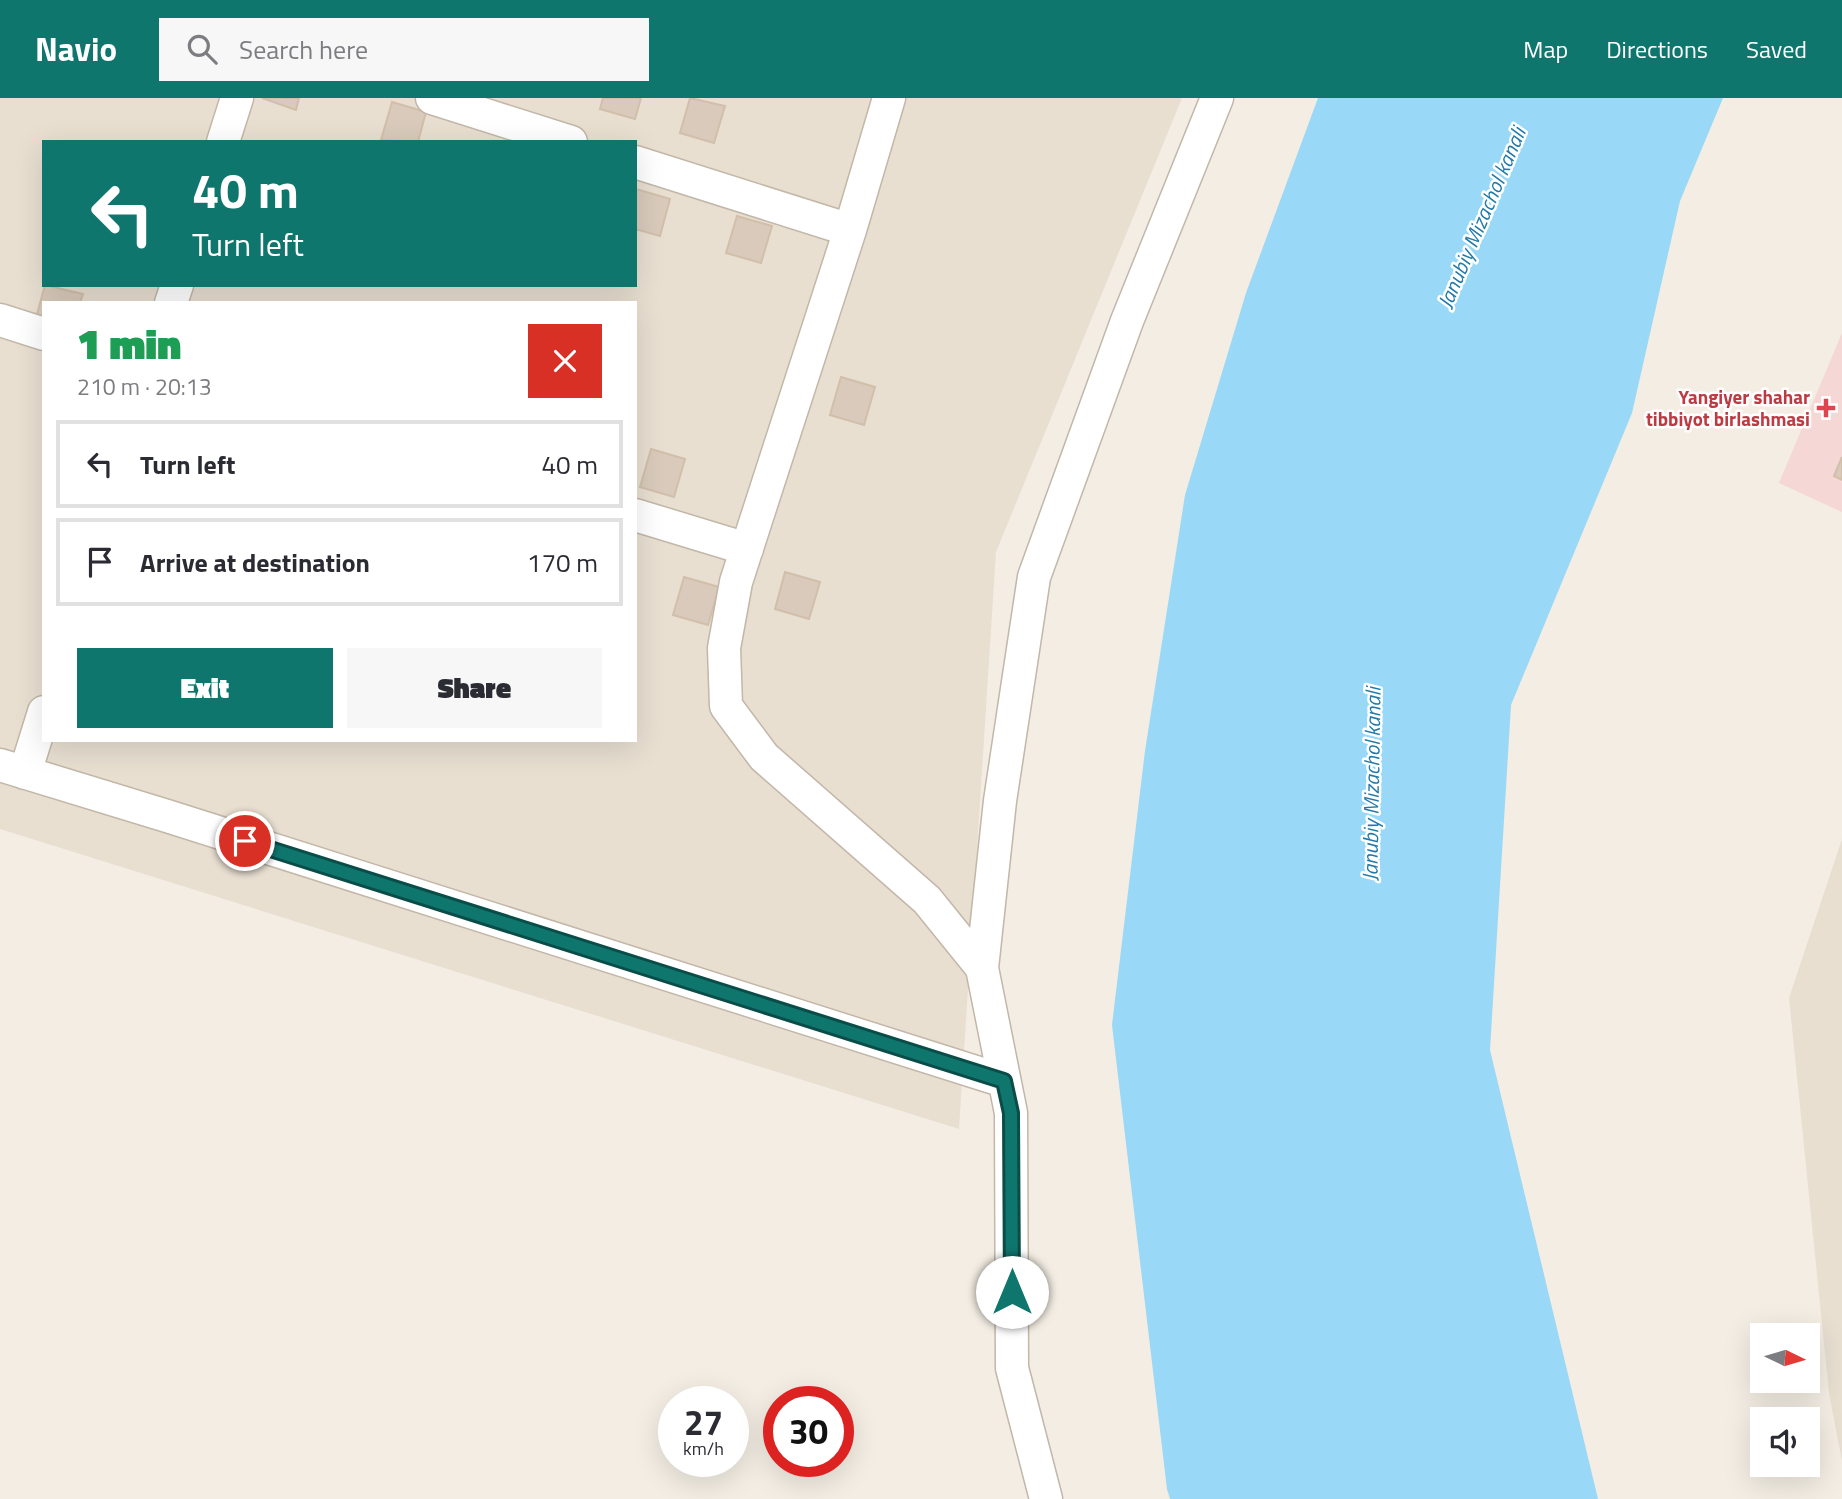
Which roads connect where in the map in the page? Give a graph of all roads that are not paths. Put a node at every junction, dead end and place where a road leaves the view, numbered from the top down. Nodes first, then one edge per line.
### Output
1 (237, 98) edge
2 (432, 98) edge
3 (889, 98) edge
4 (1217, 98) edge
5 (224, 140) edge
6 (565, 140) edge
7 (637, 163) edge
8 (850, 230) junction
9 (0, 320) edge
10 (42, 333) edge
11 (637, 516) edge
12 (747, 549) junction
13 (42, 716) edge
14 (12, 769) edge
15 (982, 968) junction
16 (1004, 1081) junction
17 (1046, 1499) edge

1 - 5 street
2 - 6 street
3 - 8 street
4 - 15 street
7 - 8 street
8 - 12 street
9 - 10 street
11 - 12 street
12 - 15 street
13 - 14 street
14 - 16 street
15 - 16 street
16 - 17 street

